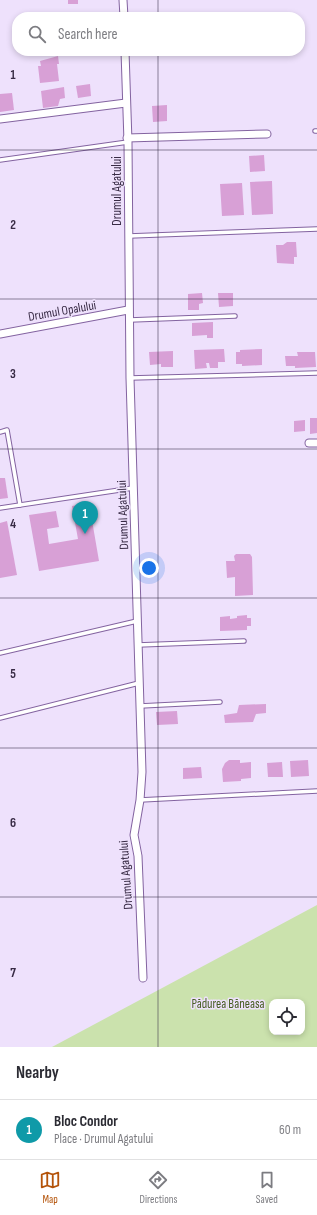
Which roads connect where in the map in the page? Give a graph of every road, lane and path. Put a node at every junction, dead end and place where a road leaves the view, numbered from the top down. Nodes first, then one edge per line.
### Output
1 (123, 0) edge
2 (124, 12) edge
3 (125, 56) edge
4 (126, 103) junction
5 (0, 118) edge
6 (267, 134) dead end
7 (127, 140) junction
8 (0, 160) edge
9 (317, 229) edge
10 (128, 236) junction
11 (128, 310) junction
12 (235, 316) dead end
13 (128, 320) junction
14 (0, 334) edge
15 (317, 372) edge
16 (130, 378) junction
17 (0, 432) edge
18 (309, 443) dead end
19 (317, 443) edge
20 (133, 488) junction
21 (20, 504) junction
22 (0, 508) edge
23 (137, 621) junction
24 (244, 641) dead end
25 (138, 646) junction
26 (0, 653) edge
27 (139, 683) junction
28 (220, 702) dead end
29 (140, 706) junction
30 (0, 718) edge
31 (317, 790) edge
32 (140, 800) junction
33 (143, 978) dead end

1 - 2 street
3 - 4 street, Drumul Agatului
4 - 5 street
4 - 7 street, Drumul Agatului
6 - 7 street
7 - 8 lane
7 - 10 street, Drumul Agatului
9 - 10 lane
10 - 11 street, Drumul Agatului
11 - 13 street, Drumul Agatului
11 - 14 street, Drumul Opalului
12 - 13 lane
13 - 16 street, Drumul Agatului
15 - 16 lane
16 - 20 street, Drumul Agatului
17 - 21 lane
18 - 19 street
20 - 21 lane
20 - 23 street, Drumul Agatului
21 - 22 lane
23 - 25 street, Drumul Agatului
23 - 26 lane
24 - 25 lane
25 - 27 street, Drumul Agatului
27 - 29 street, Drumul Agatului
27 - 30 lane
28 - 29 lane
29 - 32 street, Drumul Agatului
31 - 32 lane
32 - 33 street, Drumul Agatului

